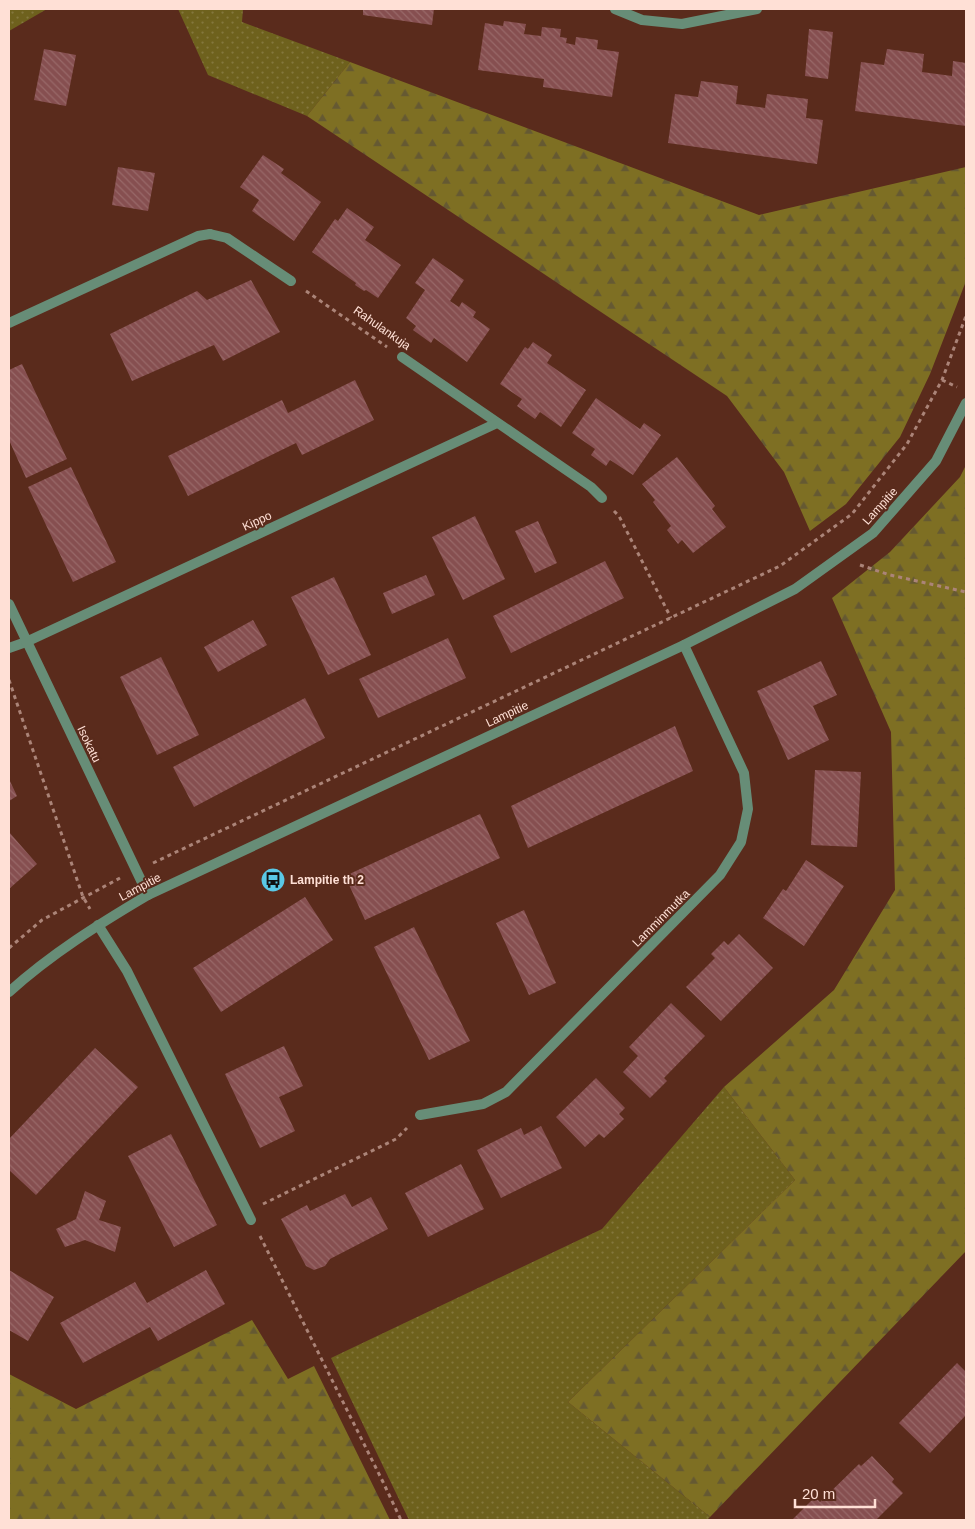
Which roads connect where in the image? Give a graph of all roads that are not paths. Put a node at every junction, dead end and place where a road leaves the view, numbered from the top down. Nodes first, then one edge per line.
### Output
1 (616, 9) edge
2 (757, 9) edge
3 (291, 281) road end
4 (9, 322) edge
5 (402, 357) road end
6 (966, 403) edge
7 (497, 423) junction
8 (602, 498) road end
9 (9, 604) edge
10 (26, 642) junction
11 (684, 645) junction
12 (9, 648) edge
13 (148, 895) junction
14 (98, 925) junction
15 (9, 992) edge
16 (420, 1115) road end
17 (249, 1216) road end

1 - 2 street
3 - 4 street
5 - 7 street, Rahulankuja
6 - 11 street, Lampitie
7 - 8 street, Rahulankuja
7 - 10 street, Kippo
9 - 10 street, Isokatu
10 - 12 street, Kippo
10 - 13 street, Isokatu
11 - 13 street, Lampitie
11 - 16 street, Lamminmutka
13 - 14 street, Lampitie
14 - 15 street, Lampitie
14 - 17 street

